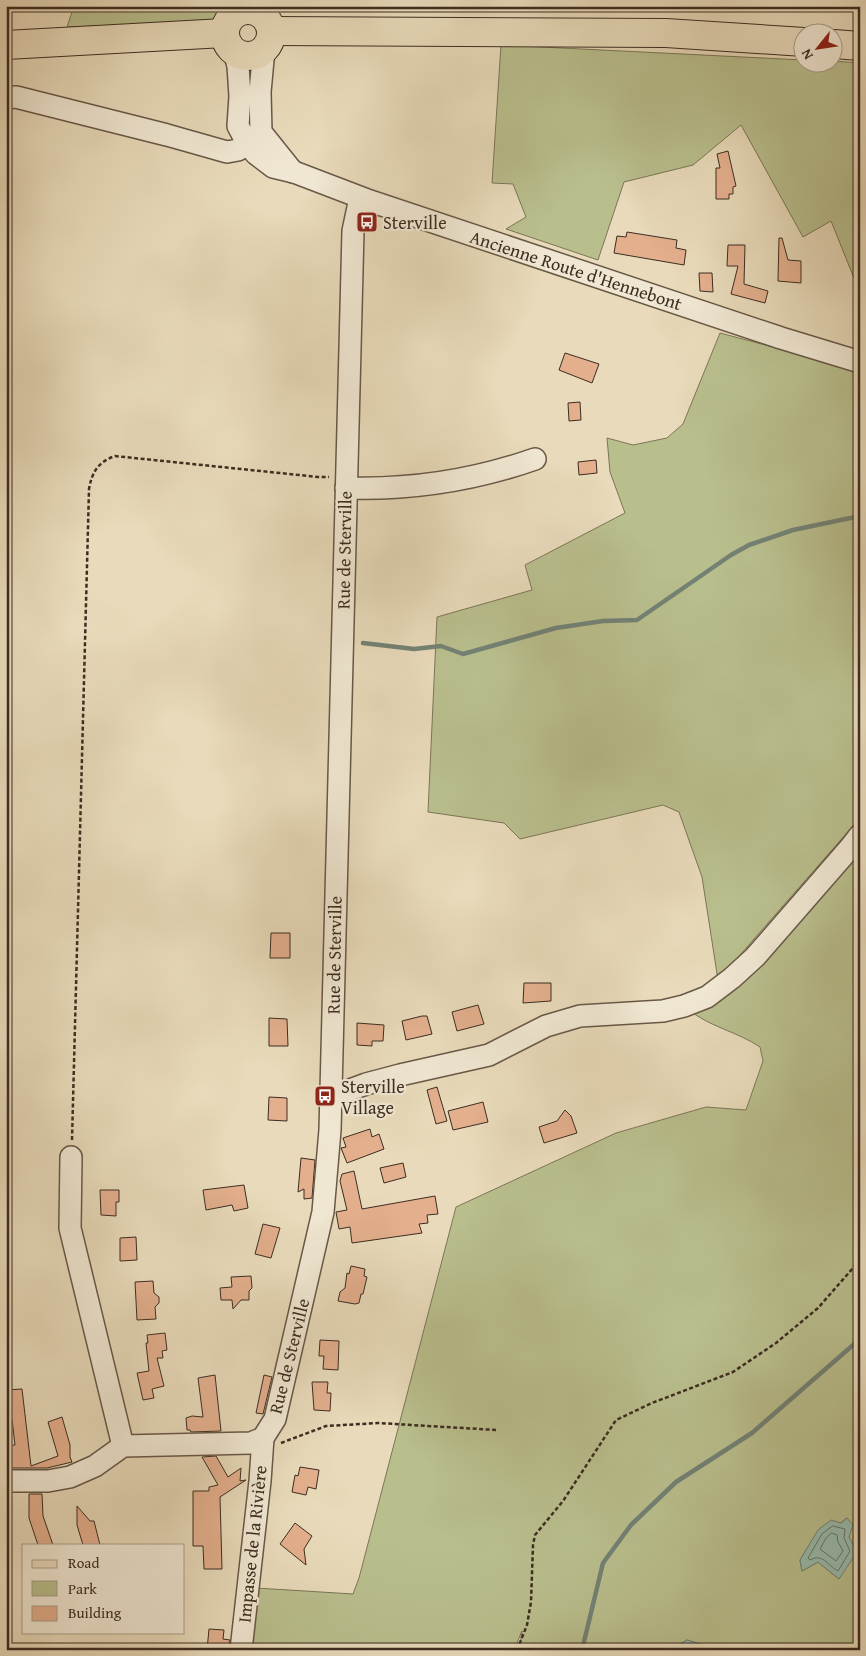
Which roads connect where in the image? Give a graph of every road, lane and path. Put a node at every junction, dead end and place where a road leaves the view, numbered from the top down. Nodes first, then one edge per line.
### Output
1 (251, 8) edge
2 (267, 40) junction
3 (794, 41) edge
4 (229, 42) junction
5 (6, 45) edge
6 (844, 45) edge
7 (860, 46) edge
8 (6, 98) edge
9 (249, 134) junction
10 (360, 198) junction
11 (860, 362) edge
12 (536, 459) dead end
13 (346, 482) junction
14 (860, 835) edge
15 (331, 1097) junction
16 (71, 1157) joint
17 (860, 1260) edge
18 (496, 1430) dead end
19 (263, 1438) junction
20 (123, 1446) junction
21 (6, 1481) edge
22 (240, 1650) edge
23 (518, 1650) edge

1 - 2 main road
1 - 4 main road
2 - 3 main road
2 - 4 main road
2 - 9 street
4 - 5 main road
4 - 9 street
6 - 7 main road
8 - 9 street
9 - 10 street, Ancienne Route d'Hennebont
10 - 11 street, Ancienne Route d'Hennebont
10 - 13 street, Rue de Sterville
12 - 13 street
13 - 15 street, Rue de Sterville
13 - 16 path
14 - 15 street
15 - 19 street, Rue de Sterville
16 - 20 street
17 - 23 path
18 - 19 path
19 - 20 street
19 - 22 street, Impasse de la Rivière
20 - 21 street

